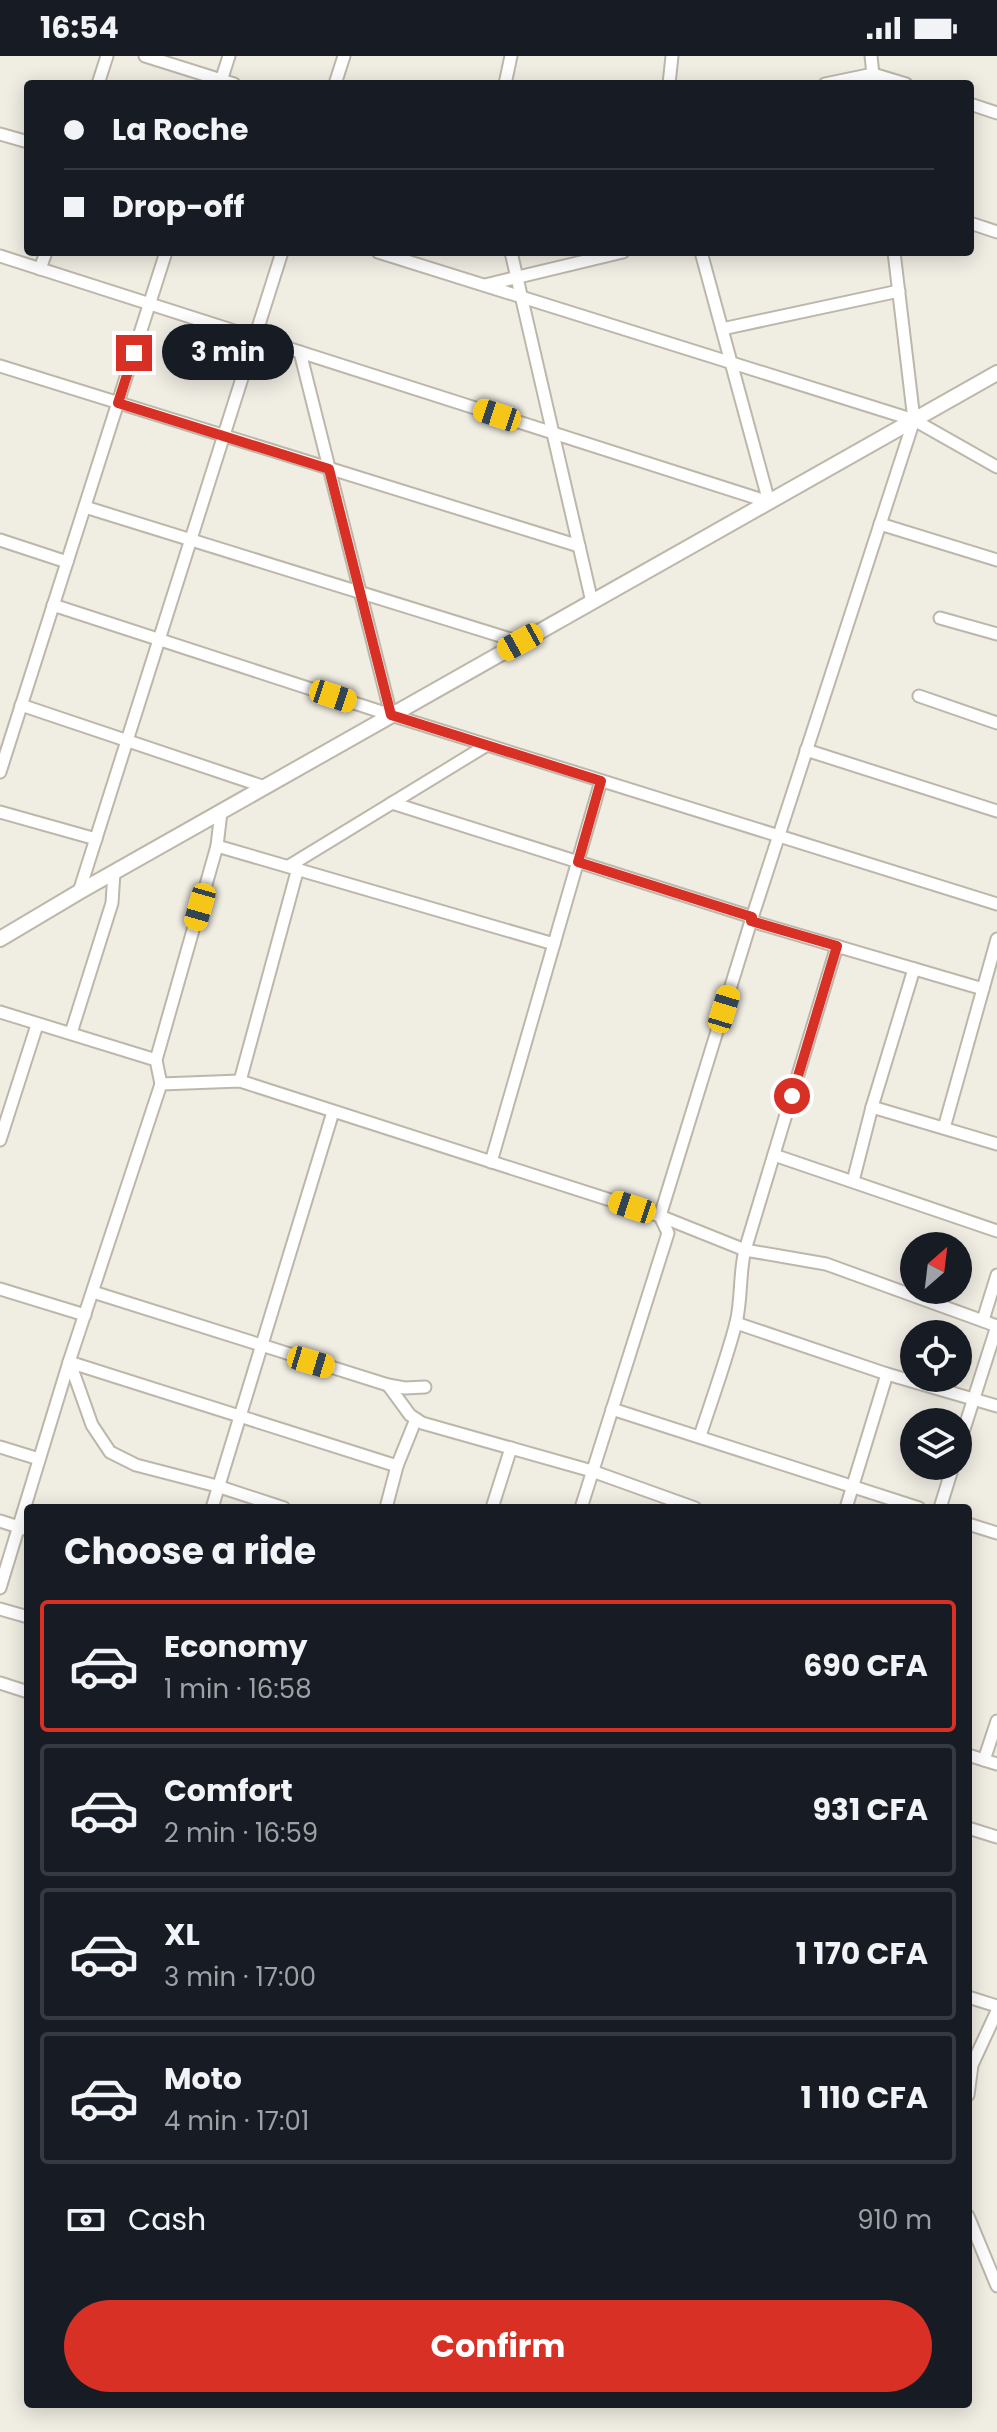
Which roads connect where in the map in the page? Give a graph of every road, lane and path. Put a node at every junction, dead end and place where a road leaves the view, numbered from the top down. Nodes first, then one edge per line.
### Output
1 (107, 56) edge
2 (145, 56) edge
3 (229, 56) edge
4 (344, 56) edge
5 (511, 56) edge
6 (672, 56) edge
7 (871, 56) edge
8 (873, 79) edge
9 (99, 80) edge
10 (215, 80) edge
11 (222, 80) edge
12 (336, 80) edge
13 (506, 80) edge
14 (669, 80) edge
15 (974, 105) edge
16 (997, 113) edge
17 (0, 134) edge
18 (24, 141) edge
19 (974, 224) edge
20 (997, 232) edge
21 (0, 256) edge
22 (45, 256) edge
23 (165, 256) edge
24 (281, 256) edge
25 (391, 256) edge
26 (512, 256) edge
27 (606, 256) edge
28 (702, 256) edge
29 (895, 256) edge
30 (40, 269) junction
31 (517, 277) junction
32 (484, 285) junction
33 (899, 291) junction
34 (521, 297) junction
35 (150, 304) junction
36 (722, 329) junction
37 (255, 338) junction
38 (300, 352) junction
39 (731, 362) junction
40 (0, 366) edge
41 (997, 373) edge
42 (118, 403) junction
43 (914, 420) junction
44 (553, 433) junction
45 (224, 436) junction
46 (997, 467) edge
47 (329, 469) junction
48 (769, 502) junction
49 (85, 507) junction
50 (880, 524) junction
51 (0, 540) edge
52 (191, 540) junction
53 (579, 546) junction
54 (997, 560) edge
55 (67, 562) junction
56 (360, 592) junction
57 (592, 602) junction
58 (53, 605) junction
59 (940, 618) dead end
60 (997, 634) edge
61 (159, 639) junction
62 (520, 642) junction
63 (919, 696) dead end
64 (21, 705) junction
65 (391, 715) junction
66 (997, 723) edge
67 (127, 740) junction
68 (487, 745) junction
69 (806, 750) junction
70 (0, 772) edge
71 (601, 781) junction
72 (265, 787) junction
73 (392, 803) junction
74 (997, 811) edge
75 (0, 812) edge
76 (221, 812) junction
77 (778, 836) junction
78 (96, 839) junction
79 (217, 846) junction
80 (578, 862) junction
81 (293, 867) junction
82 (114, 872) junction
83 (79, 892) junction
84 (997, 904) edge
85 (752, 919) junction
86 (0, 939) edge
87 (997, 939) edge
88 (554, 944) junction
89 (837, 946) junction
90 (914, 969) junction
91 (983, 989) junction
92 (0, 1012) edge
93 (37, 1025) junction
94 (71, 1033) junction
95 (156, 1060) junction
96 (240, 1081) junction
97 (161, 1084) junction
98 (872, 1107) junction
99 (333, 1112) junction
100 (944, 1128) junction
101 (0, 1140) edge
102 (997, 1144) edge
103 (774, 1155) junction
104 (491, 1162) junction
105 (853, 1181) junction
106 (660, 1216) junction
107 (997, 1231) edge
108 (745, 1250) junction
109 (997, 1275) edge
110 (0, 1289) edge
111 (93, 1292) junction
112 (85, 1315) junction
113 (983, 1320) junction
114 (736, 1323) junction
115 (997, 1326) edge
116 (260, 1346) junction
117 (69, 1362) junction
118 (887, 1374) junction
119 (388, 1385) junction
120 (425, 1387) dead end
121 (973, 1398) junction
122 (997, 1406) edge
123 (970, 1408) edge
124 (612, 1409) junction
125 (238, 1417) junction
126 (416, 1419) junction
127 (700, 1436) junction
128 (0, 1447) edge
129 (511, 1448) junction
130 (39, 1459) junction
131 (397, 1466) junction
132 (592, 1471) junction
133 (949, 1480) edge
134 (217, 1486) junction
135 (852, 1486) junction
136 (29, 1504) edge
137 (213, 1504) edge
138 (272, 1504) edge
139 (387, 1504) edge
140 (493, 1504) edge
141 (582, 1504) edge
142 (673, 1504) edge
143 (847, 1504) edge
144 (907, 1504) edge
145 (941, 1504) edge
146 (0, 1521) edge
147 (972, 1525) edge
148 (23, 1528) edge
149 (997, 1533) edge
150 (0, 1588) edge
151 (0, 1609) edge
152 (24, 1616) edge
153 (0, 1683) edge
154 (24, 1691) edge
155 (997, 1721) edge
156 (972, 1756) edge
157 (984, 1760) junction
158 (997, 1764) edge
159 (972, 1829) edge
160 (997, 1837) edge
161 (972, 1999) edge
162 (997, 2008) edge
163 (972, 2065) edge
164 (972, 2226) edge
165 (997, 2286) edge

1 - 9 street
2 - 10 street
3 - 11 street
4 - 12 street
5 - 13 street
6 - 14 street
7 - 8 street
15 - 16 street
17 - 18 street
19 - 20 street
21 - 30 street
22 - 30 street
23 - 35 street
24 - 37 street
25 - 32 street
26 - 31 street
27 - 31 street
28 - 36 street
29 - 33 street
30 - 35 street
31 - 32 street
31 - 34 street
32 - 34 street
33 - 36 street
33 - 43 street
34 - 39 street
34 - 44 street
35 - 37 street
35 - 42 street
36 - 39 street
37 - 38 street
37 - 45 street
38 - 44 street
38 - 47 street
39 - 43 street
39 - 48 street
40 - 42 street
41 - 43 street
42 - 45 street
42 - 49 street
43 - 46 street
43 - 48 street
43 - 50 street
44 - 48 street
44 - 53 street
45 - 47 street
45 - 52 street
47 - 53 street
47 - 56 street
48 - 57 street
49 - 52 street
49 - 55 street
50 - 54 street
50 - 69 street
51 - 55 street
52 - 56 street
52 - 61 street
53 - 57 street
55 - 58 street
56 - 62 street
56 - 65 street
57 - 62 street
58 - 61 street
58 - 64 street
59 - 60 street
61 - 65 street
61 - 67 street
62 - 65 street
63 - 66 street
64 - 67 street
64 - 70 street
65 - 68 street
65 - 72 street
67 - 72 street
67 - 78 street
68 - 71 street
68 - 73 street
69 - 74 street
69 - 77 street
71 - 77 street
71 - 80 street
72 - 76 street
73 - 80 street
73 - 81 street
75 - 78 street
76 - 79 street
76 - 82 street
77 - 84 street
77 - 85 street
78 - 83 street
79 - 81 street
79 - 95 street
80 - 85 street
80 - 88 street
81 - 88 street
81 - 96 street
82 - 83 street
82 - 94 street
83 - 86 street
85 - 89 street
85 - 106 street
87 - 91 street
88 - 104 street
89 - 90 street
89 - 103 street
90 - 91 street
90 - 98 street
91 - 100 street
92 - 93 street
93 - 94 street
93 - 101 street
94 - 95 street
95 - 97 street
96 - 97 street
96 - 99 street
97 - 111 street
98 - 100 street
98 - 105 street
99 - 104 street
99 - 116 street
100 - 102 street
103 - 105 street
103 - 108 street
104 - 106 street
105 - 107 street
106 - 108 street
106 - 124 street
108 - 113 street
108 - 114 street
109 - 113 street
110 - 112 street
111 - 112 street
111 - 116 street
112 - 117 street
113 - 115 street
114 - 118 street
114 - 127 street
115 - 121 street
116 - 119 street
116 - 125 street
117 - 125 street
117 - 130 street
117 - 134 street
118 - 121 street
118 - 135 street
119 - 120 street
119 - 126 street
121 - 122 street
121 - 123 street
124 - 127 street
124 - 132 street
125 - 131 street
125 - 134 street
126 - 129 street
126 - 131 street
127 - 135 street
128 - 130 street
129 - 132 street
129 - 140 street
130 - 136 street
131 - 139 street
132 - 141 street
132 - 142 street
133 - 145 street
134 - 137 street
134 - 138 street
135 - 143 street
135 - 144 street
146 - 148 street
147 - 149 street
148 - 150 street
151 - 152 street
153 - 154 street
155 - 157 street
156 - 157 street
157 - 158 street
159 - 160 street
161 - 162 street
162 - 163 street
164 - 165 street

